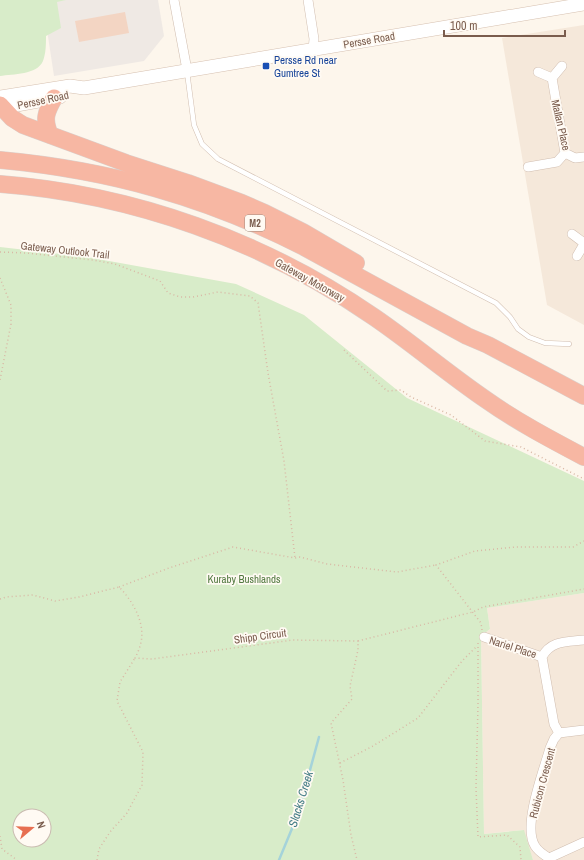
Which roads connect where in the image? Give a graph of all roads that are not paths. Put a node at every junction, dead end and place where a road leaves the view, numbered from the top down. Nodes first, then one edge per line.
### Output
1 (174, 0) edge
2 (308, 0) edge
3 (584, 4) edge
4 (313, 50) junction
5 (562, 66) dead end
6 (187, 70) junction
7 (538, 72) dead end
8 (552, 78) junction
9 (84, 88) junction
10 (54, 98) junction
11 (1, 105) edge
12 (50, 135) junction
13 (566, 153) junction
14 (584, 157) edge
15 (0, 160) edge
16 (528, 167) dead end
17 (0, 184) edge
18 (0, 194) edge
19 (87, 196) junction
20 (572, 234) dead end
21 (584, 243) edge
22 (577, 256) dead end
23 (569, 344) dead end
24 (488, 345) junction
25 (584, 396) edge
26 (584, 457) edge
27 (484, 637) road end
28 (584, 640) edge
29 (542, 656) junction
30 (584, 730) edge
31 (559, 733) junction
32 (584, 842) edge
33 (549, 859) edge

1 - 6 street
2 - 4 street
3 - 4 street, Persse Road
4 - 6 street, Persse Road
5 - 8 street
6 - 9 street, Persse Road
6 - 23 lane
7 - 8 street
8 - 13 street, Mallan Place
9 - 10 street, Persse Road
9 - 11 street, Persse Road
10 - 11 street, Persse Road
10 - 12 highway
11 - 12 highway
12 - 24 highway
13 - 14 street, Mallan Place
13 - 16 street
15 - 24 highway, M2
17 - 19 highway, Gateway Motorway / M2
18 - 19 highway
19 - 26 highway, Gateway Motorway / M2
20 - 21 street
21 - 22 street
24 - 25 highway, M2
27 - 29 street, Nariel Place
28 - 29 street
29 - 31 street
30 - 31 street
31 - 33 street, Rubicon Crescent
32 - 33 street

